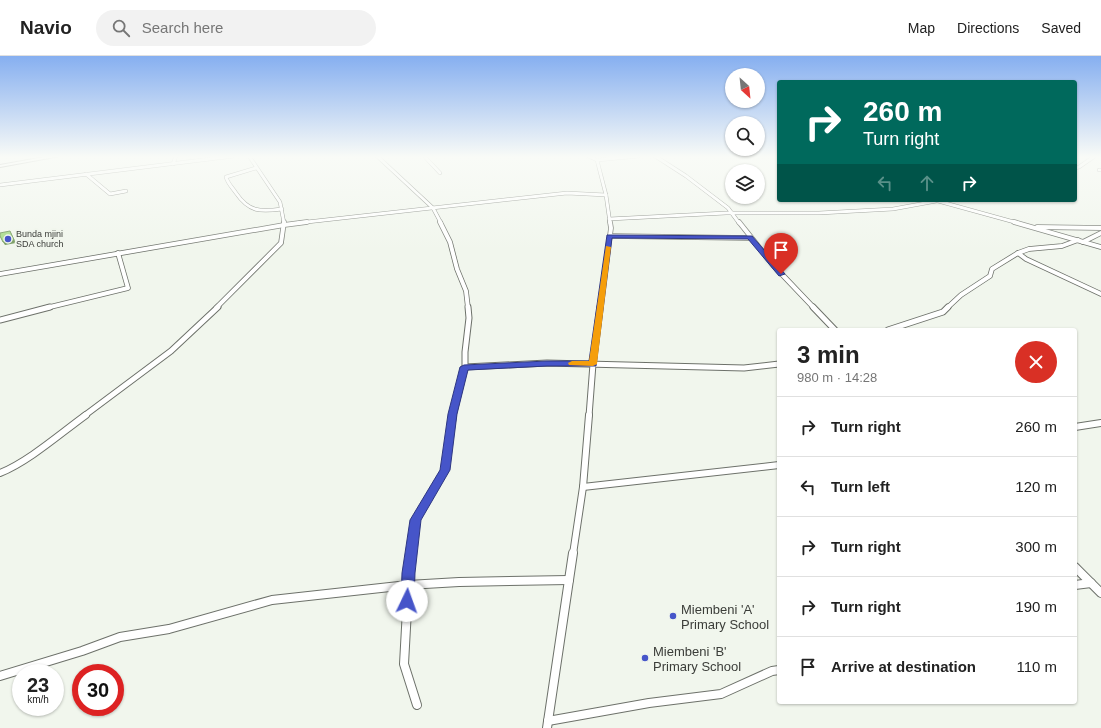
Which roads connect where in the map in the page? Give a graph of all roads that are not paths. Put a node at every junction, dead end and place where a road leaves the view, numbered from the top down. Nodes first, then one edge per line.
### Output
1 (103, 187) edge
2 (232, 187) edge
3 (270, 187) edge
4 (411, 187) edge
5 (604, 187) edge
6 (701, 187) edge
7 (126, 191) dead end
8 (606, 195) junction
9 (927, 202) edge
10 (946, 202) edge
11 (433, 208) junction
12 (282, 210) junction
13 (733, 214) junction
14 (609, 219) junction
15 (284, 225) junction
16 (1029, 226) junction
17 (1101, 228) edge
18 (1101, 233) edge
19 (610, 236) junction
20 (750, 238) junction
21 (1080, 241) junction
22 (1101, 247) edge
23 (118, 253) junction
24 (1018, 253) junction
25 (0, 274) edge
26 (1101, 294) edge
27 (0, 320) edge
28 (833, 328) edge
29 (894, 328) edge
30 (593, 364) junction
31 (777, 364) edge
32 (464, 367) junction
33 (1101, 423) edge
34 (1077, 427) edge
35 (777, 466) edge
36 (0, 473) edge
37 (583, 487) junction
38 (1077, 569) edge
39 (569, 580) junction
40 (1091, 583) junction
41 (408, 585) junction
42 (1077, 585) edge
43 (1101, 593) edge
44 (777, 670) edge
45 (0, 676) edge
46 (417, 705) dead end
47 (548, 724) edge

1 - 7 street
2 - 12 street
3 - 12 street
4 - 11 street
5 - 8 street
6 - 13 street
8 - 11 street
8 - 14 street
9 - 13 street
10 - 16 street
11 - 15 street
11 - 32 street
12 - 15 street
13 - 14 street
13 - 20 street
14 - 19 street
15 - 23 street
15 - 36 street
16 - 17 street
16 - 21 street
18 - 21 street
19 - 20 street
19 - 30 street
20 - 28 street
21 - 22 street
21 - 24 street
23 - 25 street
23 - 27 street
24 - 26 street
24 - 29 street
30 - 31 street
30 - 32 street
30 - 37 street
32 - 41 street
33 - 34 street
35 - 37 street
37 - 39 street
38 - 40 street
39 - 41 street
39 - 47 street
40 - 42 street
40 - 43 street
41 - 45 street
41 - 46 street
44 - 47 street

